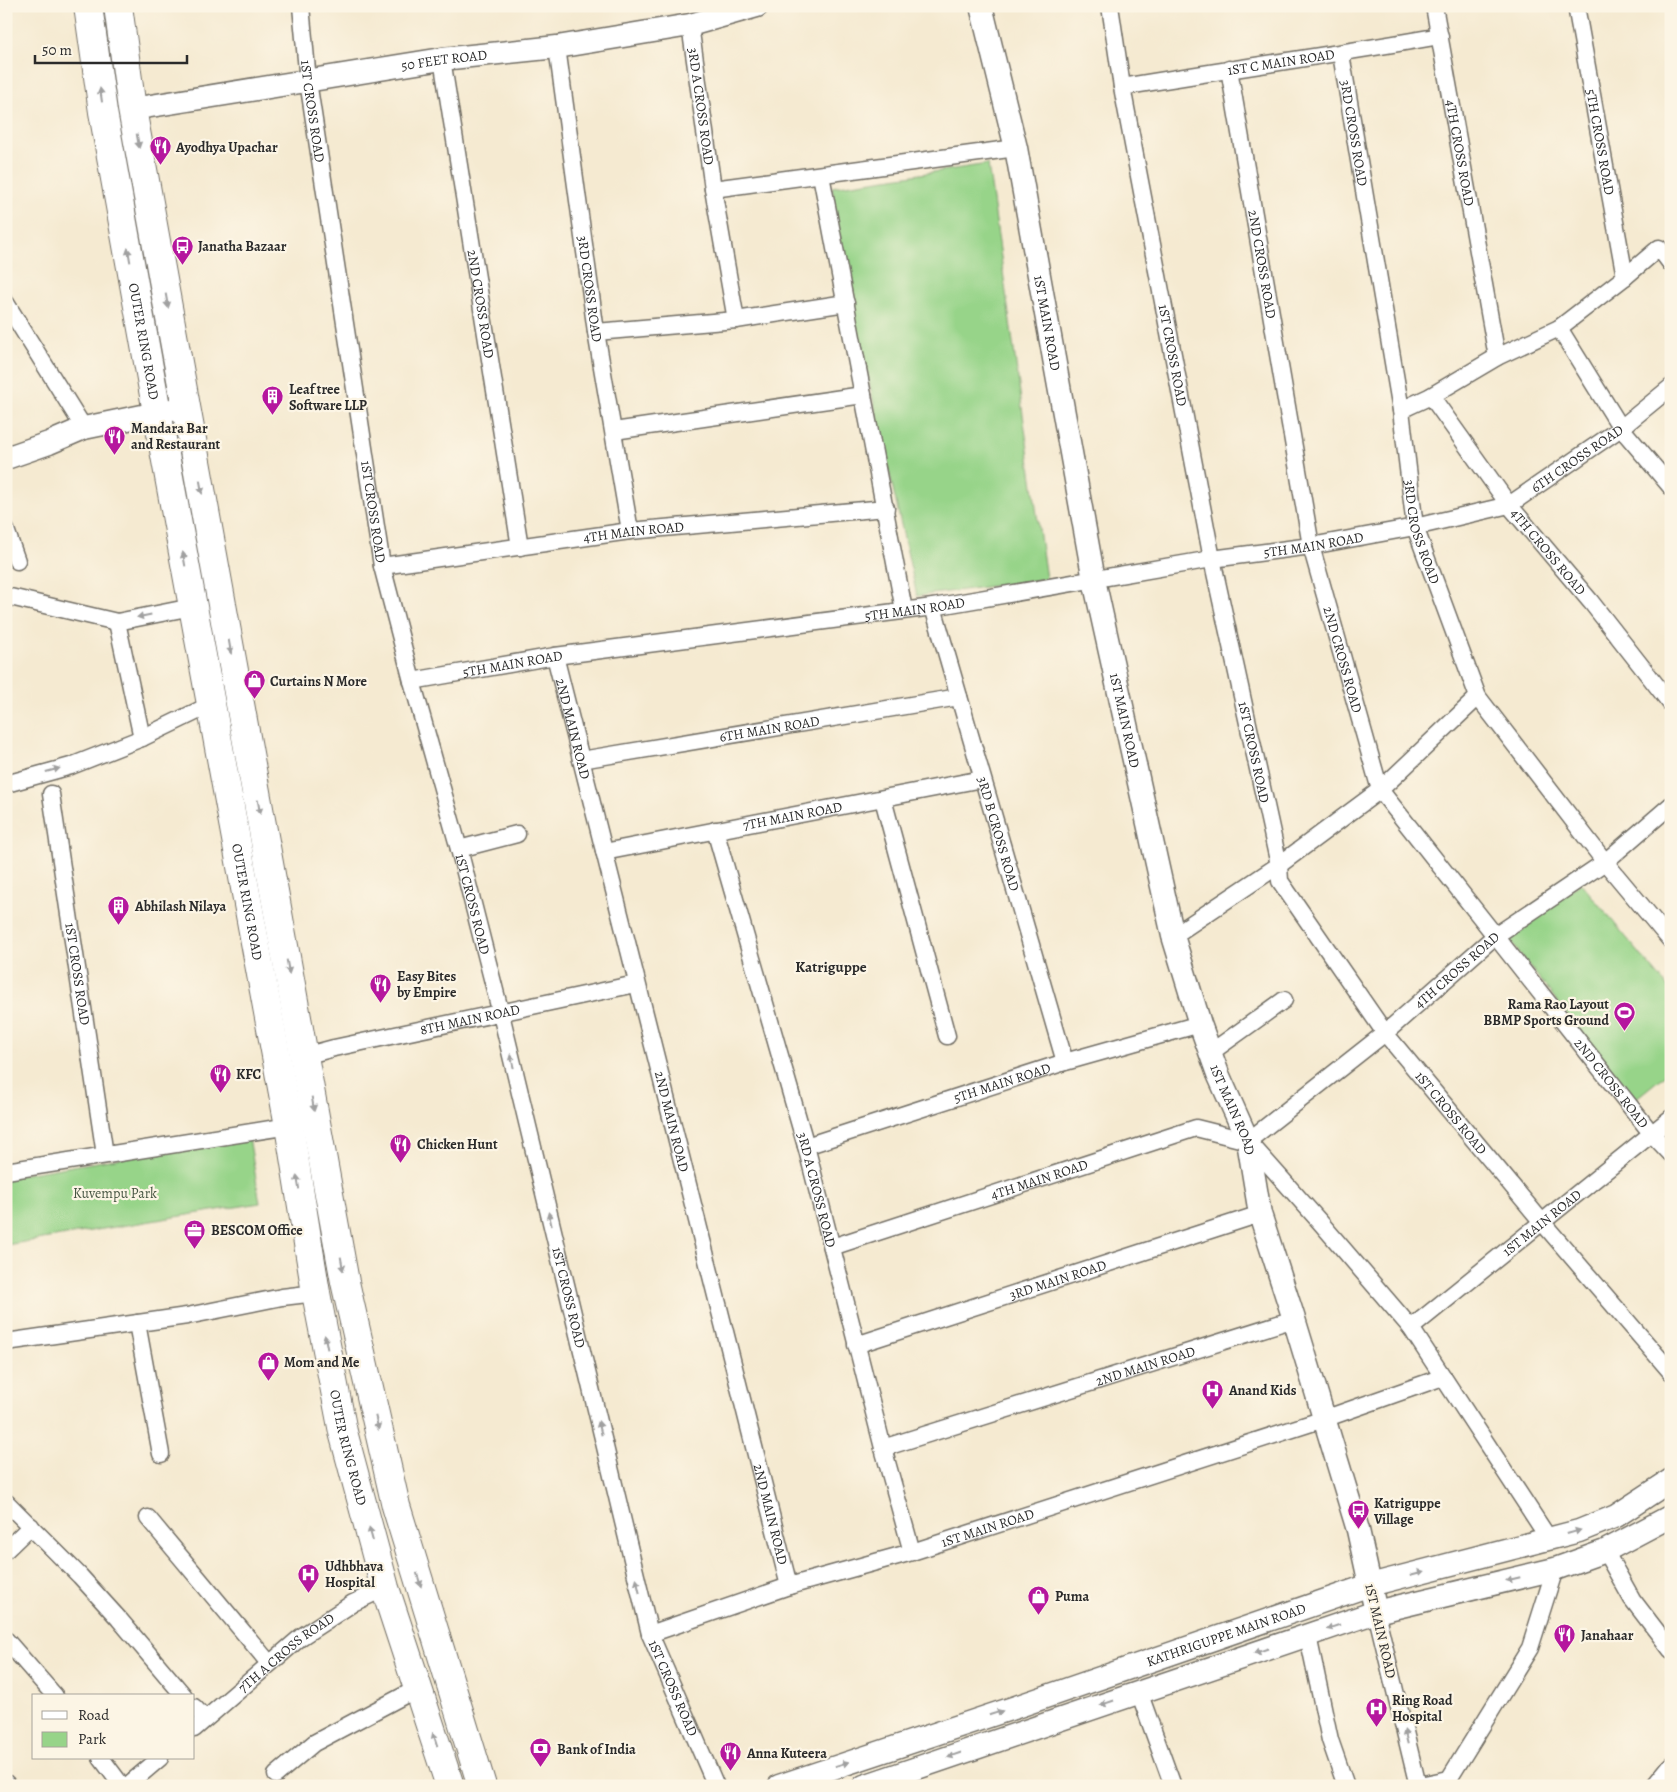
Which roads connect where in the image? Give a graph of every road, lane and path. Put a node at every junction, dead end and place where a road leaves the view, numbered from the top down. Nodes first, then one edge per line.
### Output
1 (88, 6) edge
2 (118, 6) edge
3 (300, 6) edge
4 (757, 6) edge
5 (981, 6) edge
6 (1110, 6) edge
7 (1434, 6) edge
8 (1576, 6) edge
9 (690, 25) junction
10 (1440, 36) junction
11 (557, 47) junction
12 (1342, 54) junction
13 (442, 60) junction
14 (1229, 69) junction
15 (308, 81) junction
16 (1122, 87) junction
17 (132, 109) junction
18 (1016, 148) junction
19 (821, 175) junction
20 (713, 189) junction
21 (1665, 245) edge
22 (1671, 264) edge
23 (1625, 277) junction
24 (6, 303) edge
25 (846, 303) junction
26 (736, 320) junction
27 (1559, 328) junction
28 (596, 332) junction
29 (1497, 357) junction
30 (1671, 387) edge
31 (863, 395) junction
32 (1431, 396) junction
33 (186, 406) junction
34 (1401, 410) junction
35 (157, 412) junction
36 (84, 428) junction
37 (1621, 428) junction
38 (614, 431) junction
39 (6, 458) edge
40 (1671, 487) edge
41 (1509, 504) junction
42 (886, 508) junction
43 (1415, 528) junction
44 (6, 530) edge
45 (630, 531) junction
46 (520, 546) junction
47 (1311, 546) junction
48 (1212, 559) junction
49 (17, 561) dead end
50 (382, 566) junction
51 (1094, 580) junction
52 (6, 596) edge
53 (192, 607) junction
54 (933, 607) junction
55 (904, 610) junction
56 (117, 622) junction
57 (555, 656) junction
58 (412, 681) junction
59 (959, 696) junction
60 (1478, 697) junction
61 (1671, 704) edge
62 (210, 705) junction
63 (142, 738) junction
64 (581, 760) junction
65 (982, 779) junction
66 (6, 784) edge
67 (1380, 790) junction
68 (51, 794) dead end
69 (883, 799) junction
70 (1671, 805) edge
71 (715, 830) junction
72 (517, 834) dead end
73 (459, 849) junction
74 (604, 852) junction
75 (1605, 862) junction
76 (1279, 865) junction
77 (1173, 936) junction
78 (1495, 936) junction
79 (1671, 940) edge
80 (636, 984) junction
81 (1284, 1000) dead end
82 (501, 1014) junction
83 (1200, 1024) junction
84 (1385, 1033) junction
85 (947, 1036) dead end
86 (1210, 1053) junction
87 (304, 1056) junction
88 (1065, 1062) junction
89 (1671, 1118) edge
90 (289, 1126) junction
91 (1652, 1134) junction
92 (1248, 1141) junction
93 (806, 1146) junction
94 (1671, 1154) edge
95 (105, 1155) junction
96 (6, 1171) edge
97 (1260, 1214) junction
98 (1542, 1222) junction
99 (832, 1247) junction
100 (316, 1293) junction
101 (1294, 1319) junction
102 (137, 1323) junction
103 (1411, 1328) junction
104 (6, 1342) edge
105 (856, 1345) junction
106 (1671, 1372) edge
107 (1444, 1377) junction
108 (1324, 1419) junction
109 (883, 1448) junction
110 (161, 1454) dead end
111 (1671, 1480) edge
112 (6, 1502) edge
113 (1671, 1516) edge
114 (148, 1518) dead end
115 (31, 1526) junction
116 (1549, 1539) junction
117 (6, 1550) edge
118 (1605, 1550) junction
119 (912, 1552) junction
120 (1555, 1569) junction
121 (789, 1586) junction
122 (1370, 1586) junction
123 (385, 1588) junction
124 (1376, 1612) junction
125 (650, 1634) junction
126 (1308, 1636) junction
127 (6, 1640) edge
128 (1671, 1650) edge
129 (269, 1663) junction
130 (418, 1688) junction
131 (1139, 1692) junction
132 (53, 1694) edge
133 (182, 1694) edge
134 (197, 1718) edge
135 (102, 1760) edge
136 (158, 1760) edge
137 (1671, 1765) edge
138 (276, 1775) dead end
139 (1452, 1782) edge
140 (1417, 1785) edge
141 (122, 1786) edge
142 (126, 1786) edge
143 (450, 1786) edge
144 (482, 1786) edge
145 (716, 1786) edge
146 (779, 1786) edge
147 (864, 1786) edge
148 (1173, 1786) edge
149 (1346, 1786) edge
150 (1654, 1786) edge

35 -> 1 highway, OUTER RING ROAD
2 - 17 highway, OUTER RING ROAD
3 - 15 street, 1ST CROSS ROAD
4 - 9 street, 50 FEET ROAD
5 - 18 street, 1ST MAIN ROAD
6 - 16 street, 1ST CROSS ROAD
7 - 10 street, 4TH CROSS ROAD
8 - 23 street, 5TH CROSS ROAD
9 - 11 street, 50 FEET ROAD
9 - 20 street, 3RD A CROSS ROAD
10 - 12 street, 1ST C MAIN ROAD
10 - 29 street, 4TH CROSS ROAD
11 - 13 street, 50 FEET ROAD
11 - 28 street, 3RD CROSS ROAD
12 - 14 street, 1ST C MAIN ROAD
12 - 34 street, 3RD CROSS ROAD
13 - 15 street, 50 FEET ROAD
13 - 46 street, 2ND CROSS ROAD
14 - 16 street, 1ST C MAIN ROAD
14 - 47 street, 2ND CROSS ROAD
15 - 17 street, 50 FEET ROAD
15 - 50 street, 1ST CROSS ROAD
16 - 48 street, 1ST CROSS ROAD
17 -> 33 highway, OUTER RING ROAD
18 - 19 street
18 - 51 street, 1ST MAIN ROAD
19 - 20 street
19 - 25 street
20 - 26 street, 3RD A CROSS ROAD
21 - 22 street
21 - 23 street
23 - 27 street
24 - 36 street
25 - 26 street
25 - 31 street
26 - 28 street
27 - 29 street
27 - 37 street
28 - 38 street, 3RD CROSS ROAD
29 - 32 street
30 - 37 street, 6TH CROSS ROAD
31 - 38 street
31 - 42 street
32 - 34 street
32 - 41 street, 4TH CROSS ROAD
33 - 35 street
33 -> 87 highway, OUTER RING ROAD
34 - 43 street, 3RD CROSS ROAD
35 - 36 street
53 -> 35 highway, OUTER RING ROAD
36 - 39 street
37 - 40 street
37 - 41 street, 6TH CROSS ROAD
38 - 45 street, 3RD CROSS ROAD
41 - 43 street, 6TH CROSS ROAD
41 - 61 street, 4TH CROSS ROAD
42 - 45 street, 4TH MAIN ROAD
42 - 55 street
43 - 47 street, 5TH MAIN ROAD
43 - 60 street, 3RD CROSS ROAD
44 - 49 street
45 - 46 street, 4TH MAIN ROAD
46 - 50 street, 4TH MAIN ROAD
47 - 48 street, 5TH MAIN ROAD
47 - 67 street, 2ND CROSS ROAD
48 - 51 street, 5TH MAIN ROAD
48 - 76 street, 1ST CROSS ROAD
50 - 58 street, 1ST CROSS ROAD
51 - 54 street, 5TH MAIN ROAD
51 - 77 street, 1ST MAIN ROAD
52 - 56 street
53 -> 56 street
53 - 62 highway, OUTER RING ROAD
54 - 55 street, 5TH MAIN ROAD
54 - 59 street, 3RD B CROSS ROAD
55 - 57 street, 5TH MAIN ROAD
56 - 63 street
57 - 58 street, 5TH MAIN ROAD
57 - 64 street, 2ND MAIN ROAD
58 - 73 street, 1ST CROSS ROAD
59 - 64 street, 6TH MAIN ROAD
59 - 65 street, 3RD B CROSS ROAD
60 - 67 street
60 - 75 street, 3RD CROSS ROAD
62 - 63 street
62 - 90 highway, OUTER RING ROAD
66 -> 63 street
64 - 74 street, 2ND MAIN ROAD
65 - 69 street, 7TH MAIN ROAD
65 - 88 street, 3RD B CROSS ROAD
67 - 76 street
67 - 78 street, 2ND CROSS ROAD
68 - 95 street, 1ST CROSS ROAD
69 - 71 street, 7TH MAIN ROAD
69 - 85 street
70 - 75 street, 4TH CROSS ROAD
71 - 74 street, 7TH MAIN ROAD
71 - 93 street, 3RD A CROSS ROAD
72 - 73 street
73 - 82 street, 1ST CROSS ROAD
74 - 80 street, 2ND MAIN ROAD
75 - 78 street, 4TH CROSS ROAD
75 - 79 street, 3RD CROSS ROAD
76 - 77 street
76 - 84 street, 1ST CROSS ROAD
77 - 83 street, 1ST MAIN ROAD
78 - 84 street, 4TH CROSS ROAD
78 - 91 street, 2ND CROSS ROAD
80 - 82 street, 8TH MAIN ROAD
80 - 121 street, 2ND MAIN ROAD
81 - 86 street
82 - 87 street, 8TH MAIN ROAD
125 -> 82 street, 1ST CROSS ROAD
83 - 86 street, 1ST MAIN ROAD
83 - 88 street, 5TH MAIN ROAD
84 - 92 street, 4TH CROSS ROAD
84 - 98 street, 1ST CROSS ROAD
86 - 92 street, 1ST MAIN ROAD
87 -> 144 highway, OUTER RING ROAD
88 - 93 street, 5TH MAIN ROAD
89 - 91 street, 1ST MAIN ROAD
90 - 95 street
100 -> 90 highway, OUTER RING ROAD
91 - 94 street, 2ND CROSS ROAD
91 - 98 street, 1ST MAIN ROAD
92 - 97 street, 1ST MAIN ROAD
92 - 99 street, 4TH MAIN ROAD
92 - 103 street
93 - 99 street, 3RD A CROSS ROAD
95 - 96 street
97 - 101 street, 1ST MAIN ROAD
97 - 105 street, 3RD MAIN ROAD
98 - 103 street, 1ST MAIN ROAD
98 - 106 street, 1ST CROSS ROAD
99 - 105 street, 3RD A CROSS ROAD
100 - 102 street
123 -> 100 highway, OUTER RING ROAD
101 - 108 street, 1ST MAIN ROAD
101 - 109 street, 2ND MAIN ROAD
102 - 104 street
102 - 110 street
103 - 107 street
105 - 109 street, 3RD A CROSS ROAD
107 - 108 street
107 - 116 street
108 - 119 street, 1ST MAIN ROAD
108 - 122 street, 1ST MAIN ROAD
109 - 119 street, 3RD A CROSS ROAD
116 -> 111 street, KATHRIGUPPE MAIN ROAD
112 - 115 street
113 - 118 street, KATHRIGUPPE MAIN ROAD
114 - 129 street
115 - 117 street
115 - 133 street
122 -> 116 street, KATHRIGUPPE MAIN ROAD
118 - 120 street, KATHRIGUPPE MAIN ROAD
118 - 128 street
119 - 121 street, 1ST MAIN ROAD
120 -> 124 street, KATHRIGUPPE MAIN ROAD
120 - 139 street
121 - 125 street, 1ST MAIN ROAD
122 - 124 street, 1ST MAIN ROAD
146 -> 122 street, KATHRIGUPPE MAIN ROAD
123 - 129 street, 7TH A CROSS ROAD
123 - 130 highway, OUTER RING ROAD
124 -> 126 street, KATHRIGUPPE MAIN ROAD
140 -> 124 street, 1ST MAIN ROAD
125 - 145 street, 1ST CROSS ROAD
126 -> 131 street, KATHRIGUPPE MAIN ROAD
126 - 149 street
127 - 132 street
129 - 134 street, 7TH A CROSS ROAD
130 - 138 street
143 -> 130 highway, OUTER RING ROAD
131 -> 147 street, KATHRIGUPPE MAIN ROAD
131 - 148 street
135 - 141 street
136 - 142 street
137 - 150 street
139 - 140 street

